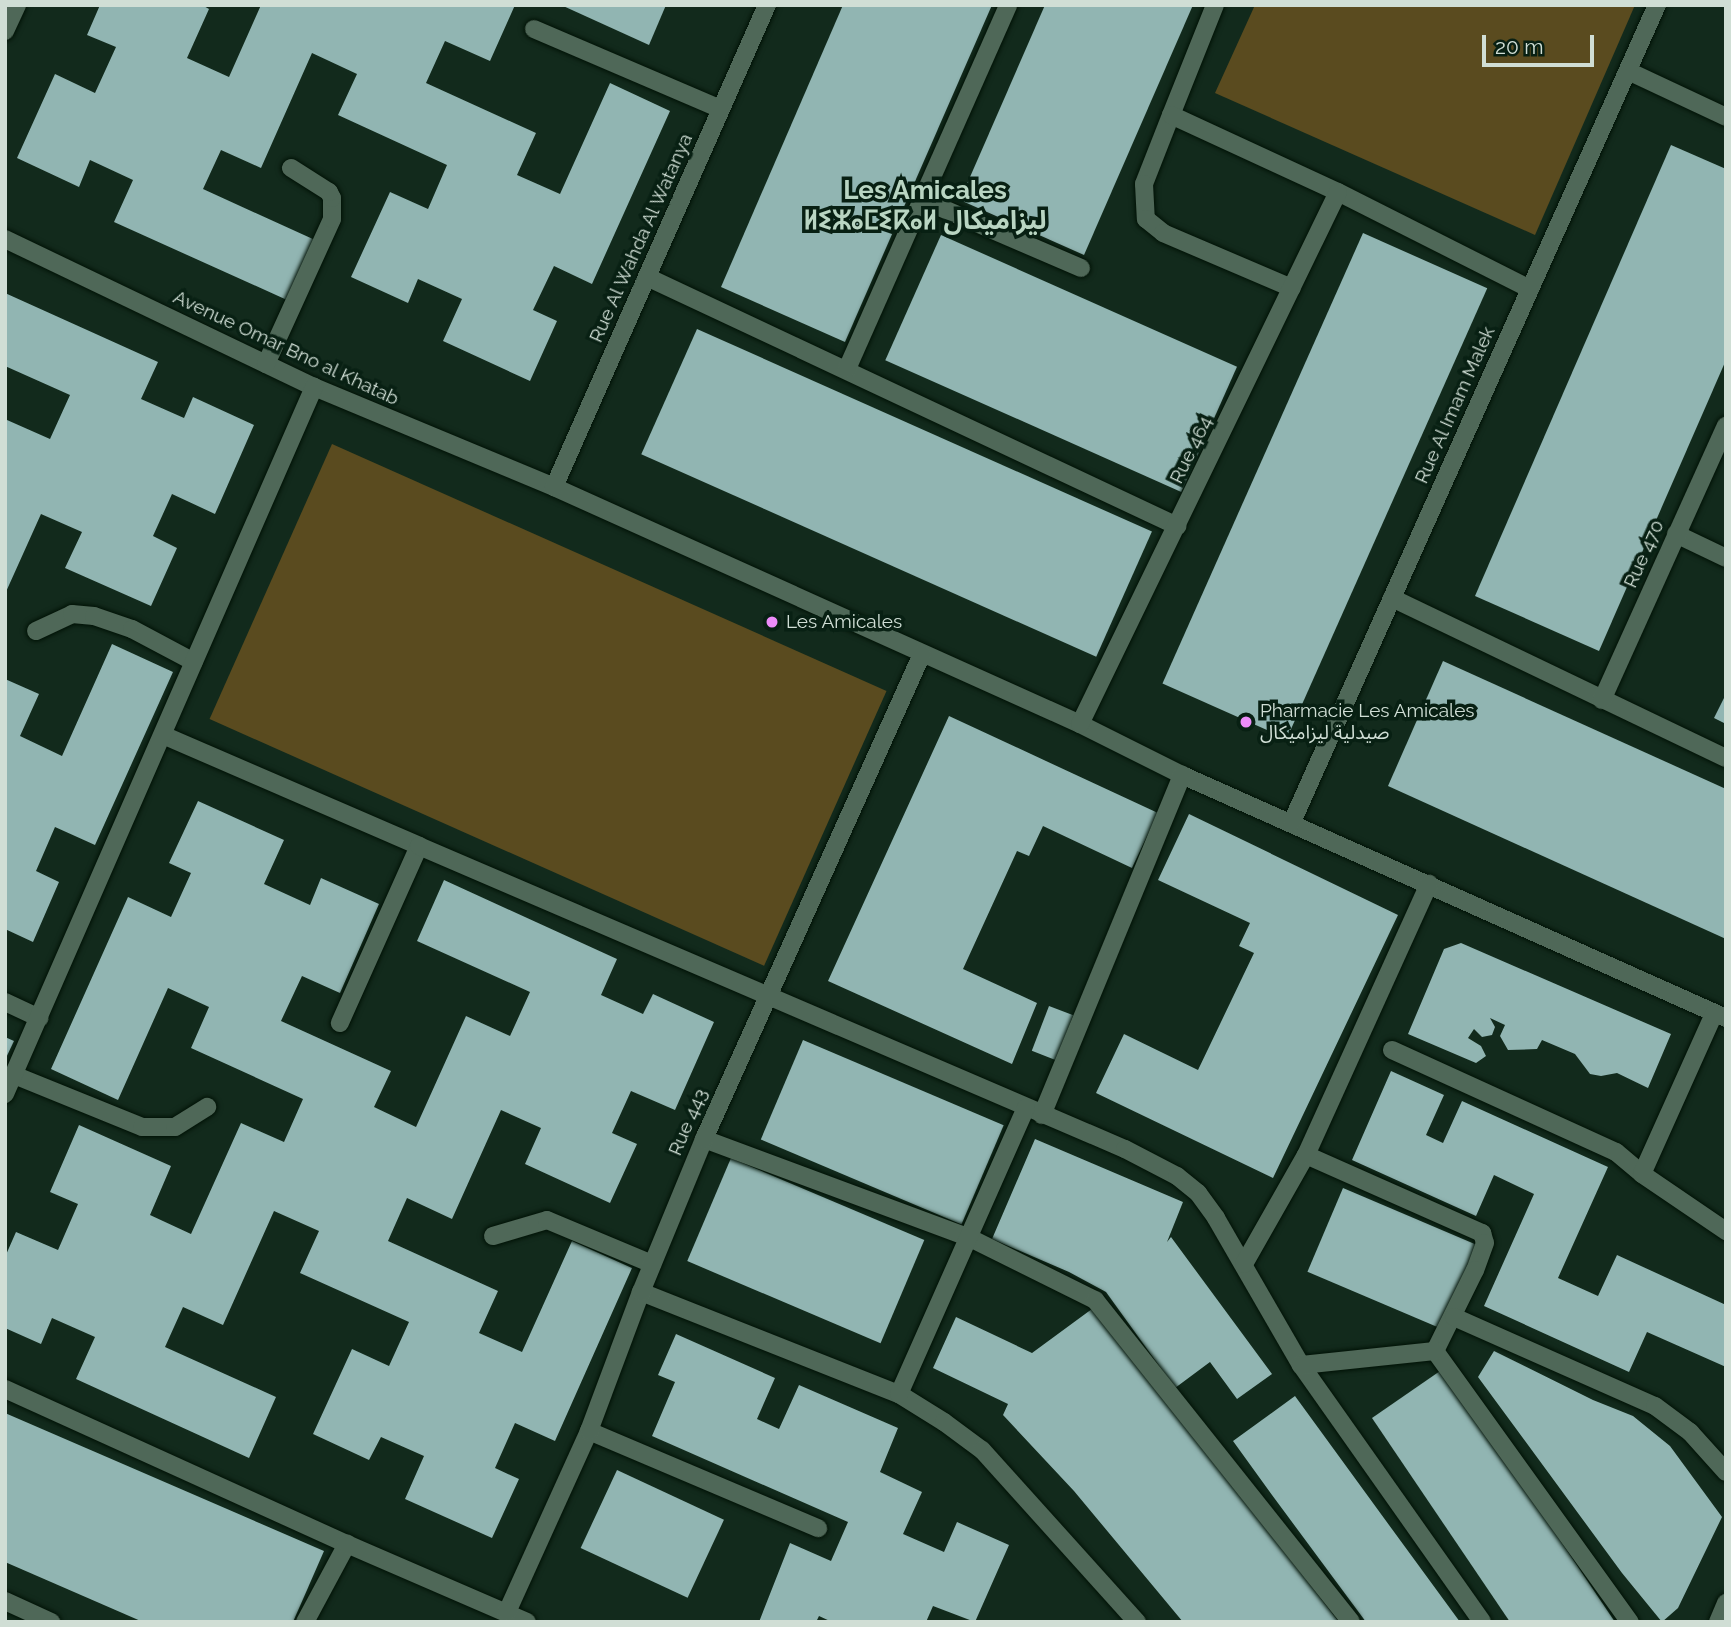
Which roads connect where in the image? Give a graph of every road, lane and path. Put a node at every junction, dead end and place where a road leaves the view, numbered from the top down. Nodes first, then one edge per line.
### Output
1 (17, 5) edge
2 (767, 5) edge
3 (1009, 5) edge
4 (1215, 5) edge
5 (1657, 5) edge
6 (534, 29) dead end
7 (5, 31) edge
8 (1628, 71) junction
9 (721, 109) junction
10 (1171, 115) junction
11 (1726, 117) edge
12 (291, 168) dead end
13 (1338, 192) junction
14 (923, 201) junction
15 (5, 239) edge
16 (1081, 268) dead end
17 (647, 277) junction
18 (1292, 288) junction
19 (1530, 289) junction
20 (266, 364) junction
21 (847, 369) junction
22 (314, 387) junction
23 (1726, 426) edge
24 (554, 487) junction
25 (1177, 526) junction
26 (1676, 534) junction
27 (1726, 558) edge
28 (1392, 598) junction
29 (36, 631) dead end
30 (922, 654) junction
31 (194, 662) junction
32 (1602, 700) junction
33 (1080, 724) junction
34 (163, 735) junction
35 (1726, 758) edge
36 (1182, 775) junction
37 (1292, 822) junction
38 (419, 846) junction
39 (1429, 884) junction
40 (765, 997) junction
41 (5, 1002) edge
42 (1720, 1016) edge
43 (39, 1018) junction
44 (340, 1023) dead end
45 (1392, 1049) dead end
46 (14, 1075) junction
47 (5, 1094) edge
48 (207, 1107) dead end
49 (1034, 1112) junction
50 (704, 1139) junction
51 (1306, 1155) junction
52 (1642, 1174) junction
53 (1726, 1231) edge
54 (493, 1236) dead end
55 (970, 1238) junction
56 (652, 1264) junction
57 (1244, 1264) junction
58 (641, 1292) junction
59 (1454, 1317) junction
60 (1435, 1350) junction
61 (1301, 1365) junction
62 (5, 1389) edge
63 (899, 1394) junction
64 (589, 1431) junction
65 (1726, 1472) edge
66 (818, 1528) dead end
67 (346, 1544) junction
68 (5, 1601) edge
69 (1726, 1603) edge
70 (505, 1617) edge
71 (51, 1622) edge
72 (305, 1622) edge
73 (527, 1622) edge
74 (1137, 1622) edge
75 (1351, 1622) edge
76 (1482, 1622) edge
77 (1630, 1622) edge
78 (1718, 1622) edge

1 - 7 street
2 - 9 street, Rue Al Wahda Al Watanya
3 - 14 street
4 - 10 street
5 - 8 street, Rue Al Imam Malek
6 - 9 street
8 - 11 street
8 - 19 street, Rue Al Imam Malek
9 - 17 street, Rue Al Wahda Al Watanya
10 - 13 street
10 - 18 street
12 - 20 street
13 - 18 street, Rue 464
13 - 19 street
14 - 16 street
14 - 21 street
15 - 20 street, Avenue Omar Bno al Khatab
17 - 21 street
17 - 24 street, Rue Al Wahda Al Watanya
18 - 25 street, Rue 464
19 - 28 street, Rue Al Imam Malek
20 - 22 street, Avenue Omar Bno al Khatab
21 - 25 street
22 - 24 street, Avenue Omar Bno al Khatab
22 - 31 street
23 - 26 street, Rue 470
24 - 30 street, Avenue Omar Bno al Khatab
25 - 33 street, Rue 464
26 - 27 street
26 - 32 street, Rue 470
28 - 32 street
28 - 37 street, Rue Al Imam Malek
29 - 31 street
30 - 33 street, Avenue Omar Bno al Khatab
30 - 40 street, Rue 443
31 - 34 street
32 - 35 street
33 - 36 street, Avenue Omar Bno al Khatab
34 - 38 street
34 - 43 street
36 - 37 street, Avenue Omar Bno al Khatab
36 - 49 street
37 - 39 street, Avenue Omar Bno al Khatab
38 - 40 street
38 - 44 street
39 - 42 street, Avenue Omar Bno al Khatab
39 - 51 street
40 - 49 street
40 - 50 street, Rue 443
41 - 43 street
42 - 52 street
43 - 46 street
45 - 52 street
46 - 47 street
46 - 48 street
49 - 55 street
49 - 57 street
50 - 55 street
50 - 56 street, Rue 443
51 - 57 street
51 - 59 street
52 - 53 street
54 - 56 street
55 - 63 street
55 - 75 street
56 - 58 street, Rue 443
57 - 61 street
58 - 63 street
58 - 64 street, Rue 443
59 - 60 street
59 - 65 street
60 - 61 street
60 - 77 street
61 - 76 street
62 - 67 street
63 - 74 street
64 - 66 street
64 - 70 street, Rue 443
67 - 70 street
67 - 72 street
68 - 71 street
69 - 78 street
70 - 73 street

